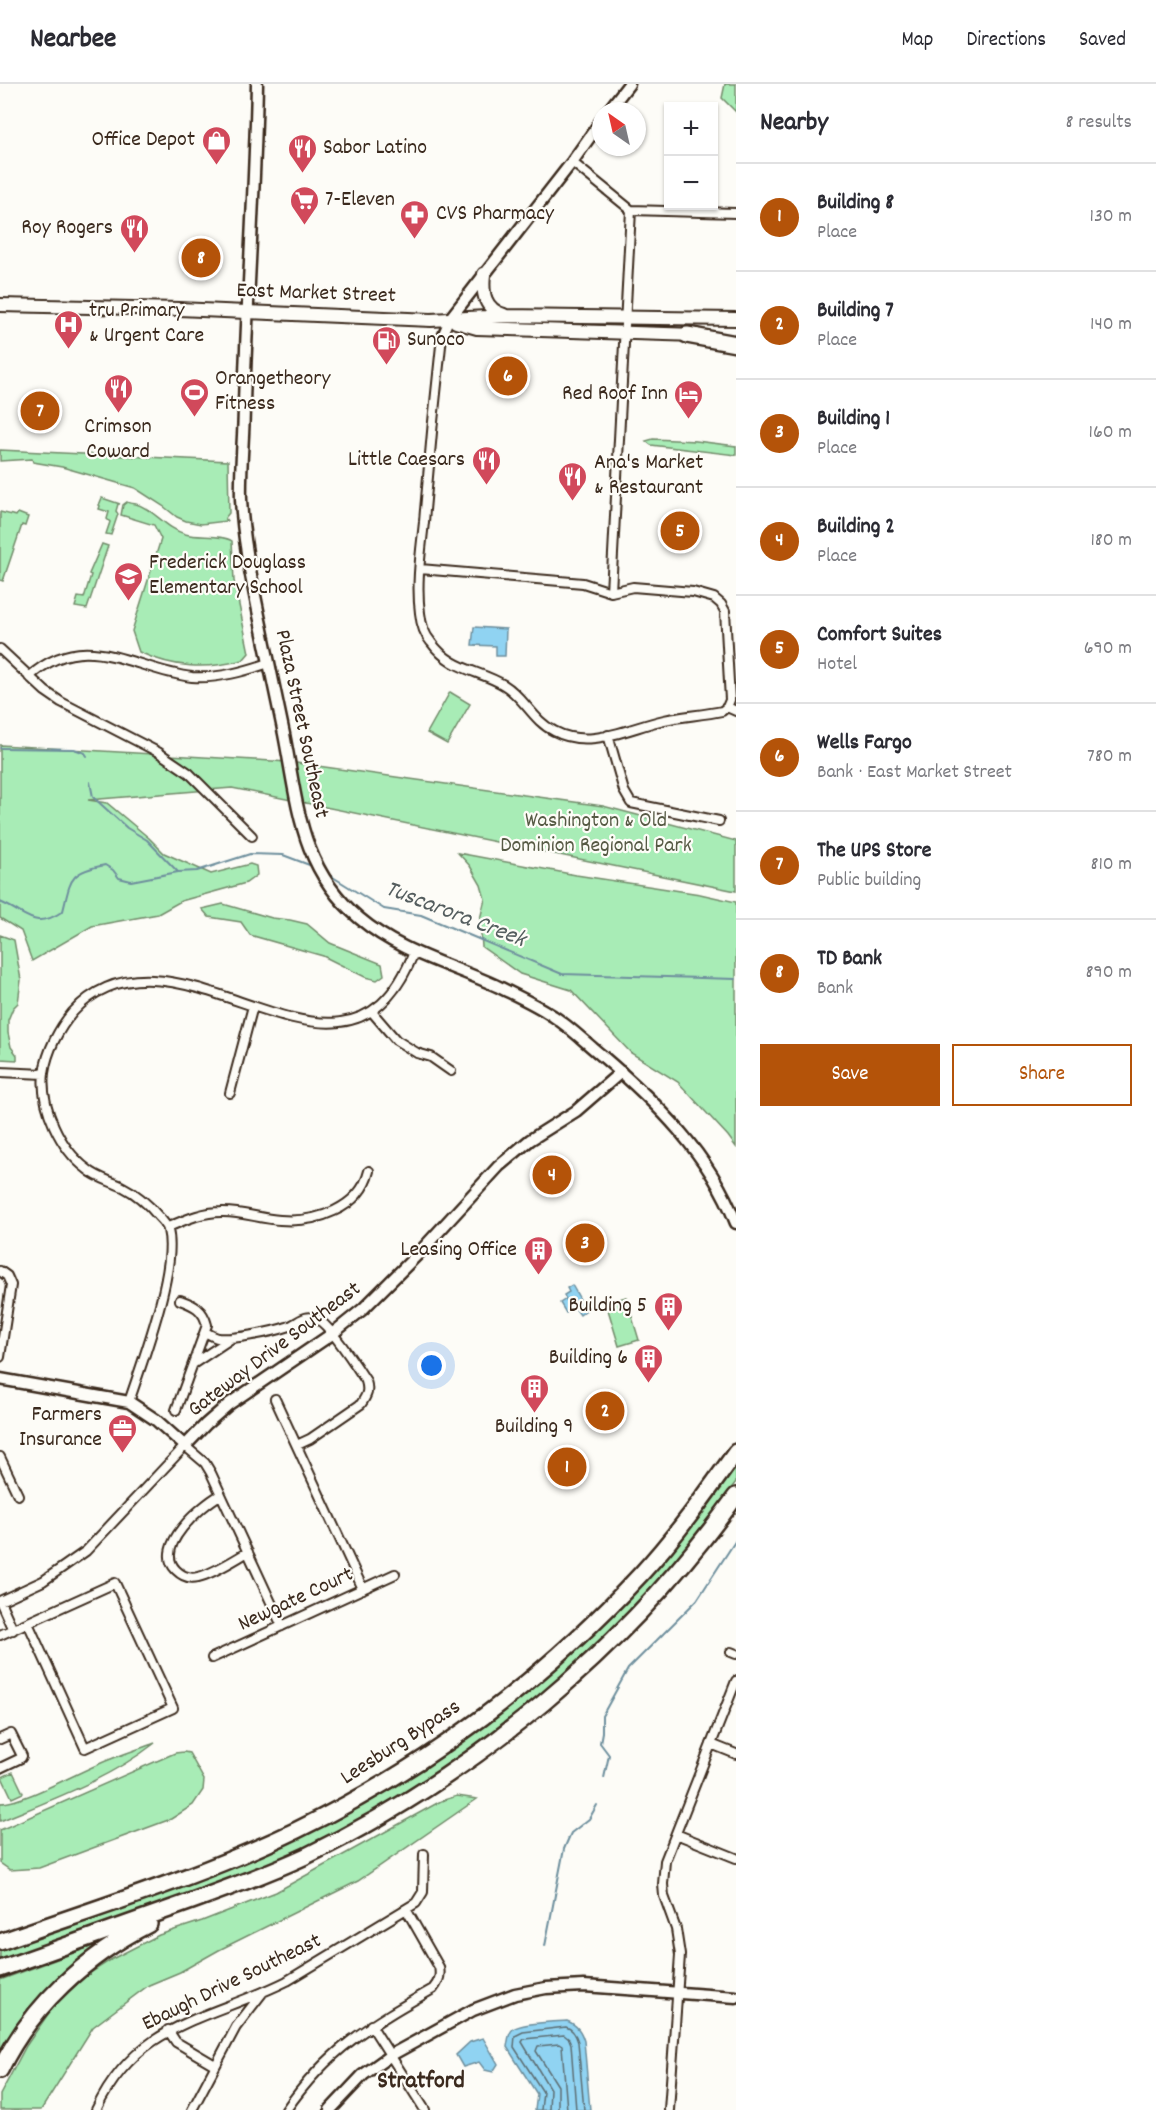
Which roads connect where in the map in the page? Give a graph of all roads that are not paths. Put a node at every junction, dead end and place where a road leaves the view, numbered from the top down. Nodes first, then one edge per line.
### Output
1 (258, 84) edge
2 (629, 84) edge
3 (615, 102) edge
4 (592, 134) edge
5 (572, 162) junction
6 (631, 210) junction
7 (736, 213) edge
8 (484, 274) junction
9 (0, 305) edge
10 (246, 312) junction
11 (505, 316) junction
12 (625, 317) junction
13 (736, 319) edge
14 (449, 320) junction
15 (624, 332) junction
16 (687, 335) junction
17 (736, 336) edge
18 (736, 344) edge
19 (420, 569) junction
20 (611, 592) junction
21 (0, 649) edge
22 (269, 663) junction
23 (29, 677) junction
24 (727, 707) junction
25 (736, 711) edge
26 (608, 735) junction
27 (719, 821) dead end
28 (252, 836) dead end
29 (414, 952) junction
30 (253, 1006) junction
31 (372, 1012) junction
32 (451, 1071) dead end
33 (0, 1072) edge
34 (621, 1072) junction
35 (44, 1074) junction
36 (230, 1093) dead end
37 (369, 1171) dead end
38 (736, 1222) edge
39 (168, 1227) junction
40 (0, 1271) edge
41 (180, 1300) dead end
42 (205, 1332) junction
43 (332, 1334) junction
44 (232, 1338) junction
45 (0, 1357) edge
46 (194, 1364) junction
47 (0, 1379) edge
48 (274, 1399) dead end
49 (129, 1402) junction
50 (176, 1410) dead end
51 (297, 1445) junction
52 (185, 1446) junction
53 (736, 1452) edge
54 (0, 1457) edge
55 (220, 1495) junction
56 (18, 1496) dead end
57 (736, 1496) edge
58 (248, 1552) junction
59 (395, 1574) dead end
60 (363, 1589) junction
61 (0, 1601) edge
62 (28, 1623) junction
63 (282, 1626) junction
64 (13, 1629) junction
65 (0, 1635) edge
66 (212, 1658) dead end
67 (736, 1681) edge
68 (0, 1739) edge
69 (711, 1744) junction
70 (736, 1754) edge
71 (0, 1768) edge
72 (676, 1834) junction
73 (424, 1854) dead end
74 (736, 1858) edge
75 (205, 1896) junction
76 (406, 1909) junction
77 (0, 1942) edge
78 (0, 1969) edge
79 (263, 1992) junction
80 (678, 1993) junction
81 (736, 1998) edge
82 (371, 2025) junction
83 (168, 2030) junction
84 (391, 2055) junction
85 (215, 2065) junction
86 (0, 2070) edge
87 (96, 2110) edge
88 (192, 2110) edge
89 (286, 2110) edge
90 (330, 2110) edge
91 (426, 2110) edge
92 (669, 2110) edge

1 - 10 street, Plaza Street Southeast
2 - 3 street
4 - 5 street
5 - 6 street
5 - 8 street
6 - 7 street
6 - 12 street
8 - 11 main road
8 - 14 street
9 - 10 main road, East Market Street
10 - 14 main road, East Market Street
10 - 22 street, Plaza Street Southeast
11 - 12 main road, East Market Street
11 - 14 main road, East Market Street
12 - 13 main road, East Market Street
12 - 15 street
14 - 15 main road, East Market Street
14 - 19 street
15 - 16 main road, East Market Street
15 - 20 street
16 - 17 main road, East Market Street
16 - 18 highway
19 - 20 street
19 - 26 street
20 - 24 street
21 - 23 street
22 - 23 street
22 - 29 street, Plaza Street Southeast
23 - 28 street
24 - 25 street
24 - 26 street
26 - 27 street
29 - 31 street
29 - 34 street, Plaza Street Southeast
30 - 31 street
30 - 35 street
30 - 36 street
31 - 32 street
33 - 35 street
34 - 38 street, Plaza Street Southeast
34 - 43 street, Gateway Drive Southeast
35 - 39 street
37 - 39 street
39 - 49 street
40 - 45 street
41 - 42 street
42 - 44 street
42 - 46 street
43 - 44 street
43 - 51 street
43 - 52 street, Gateway Drive Southeast
44 - 46 street
46 - 50 street
47 - 49 street
48 - 51 street
49 - 52 street
51 - 60 street
52 - 55 street
52 - 61 street, Gateway Drive Southeast
53 - 77 highway, Leesburg Bypass
54 - 56 street
55 - 58 street
55 - 58 street
57 - 75 highway
58 - 63 street
59 - 60 street, Newgate Court
60 - 63 street, Newgate Court
61 - 64 street
62 - 62 street
62 - 64 street
63 - 66 street, Newgate Court
64 - 65 street
67 - 69 street
68 - 71 street
69 - 70 street
69 - 72 street
72 - 74 street
72 - 80 street
73 - 76 street
75 - 78 highway
75 - 86 highway
76 - 79 street, Ebaugh Drive Southeast
76 - 82 street
79 - 83 street, Ebaugh Drive Southeast
79 - 85 street
80 - 81 street
80 - 84 street
80 - 92 street
82 - 84 street
82 - 89 street
83 - 85 street
83 - 87 street, Ebaugh Drive Southeast
84 - 90 street
84 - 91 street
85 - 88 street

